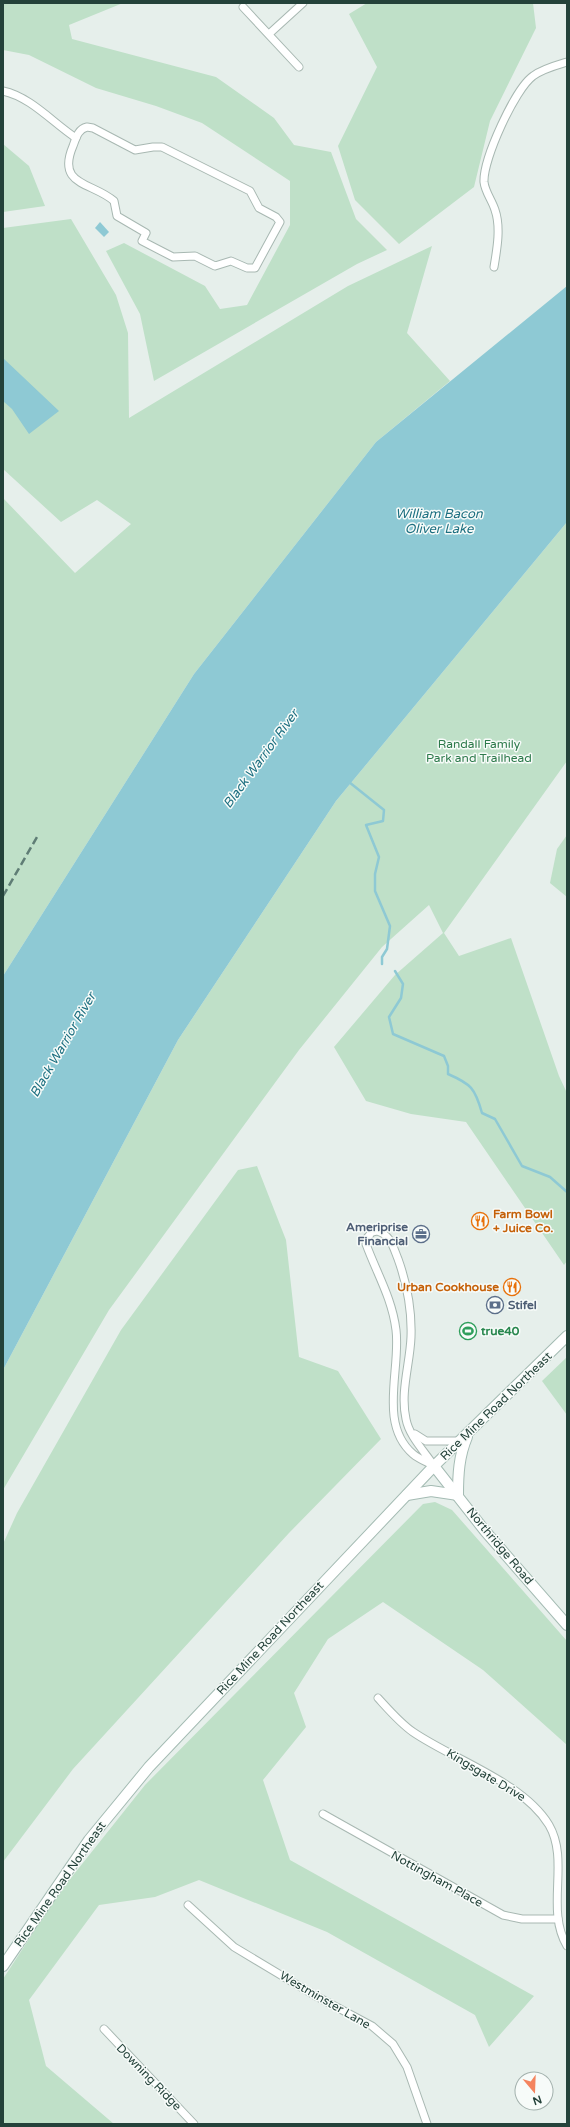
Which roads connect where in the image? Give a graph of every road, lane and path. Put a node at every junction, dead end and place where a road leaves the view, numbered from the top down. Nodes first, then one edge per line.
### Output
1 (303, 3) edge
2 (243, 7) dead end
3 (269, 34) junction
4 (567, 62) edge
5 (298, 67) dead end
6 (3, 91) edge
7 (76, 138) junction
8 (494, 267) dead end
9 (567, 1336) edge
10 (412, 1433) junction
11 (469, 1433) junction
12 (461, 1441) junction
13 (434, 1466) junction
14 (407, 1495) junction
15 (458, 1495) junction
16 (567, 1624) edge
17 (378, 1698) dead end
18 (323, 1814) dead end
19 (188, 1905) dead end
20 (558, 1919) junction
21 (567, 1946) edge
22 (3, 1966) edge
23 (104, 2029) dead end
24 (194, 2124) edge
25 (427, 2124) edge

1 - 3 street
2 - 3 street
3 - 5 street
4 - 8 street
6 - 7 street
7 - 7 street
9 - 11 main road, Rice Mine Road Northeast
10 - 12 street
10 - 13 street
10 - 13 street
11 - 12 main road, Rice Mine Road Northeast
11 - 15 main road
12 - 13 main road, Rice Mine Road Northeast
13 - 14 main road, Rice Mine Road Northeast
13 - 15 main road, Northridge Road
14 - 15 main road
14 - 22 main road, Rice Mine Road Northeast
15 - 16 main road, Northridge Road
17 - 20 street, Kingsgate Drive
18 - 20 street, Nottingham Place
19 - 25 street, Westminster Lane
20 - 21 street, Kingsgate Drive
23 - 24 street, Downing Ridge

